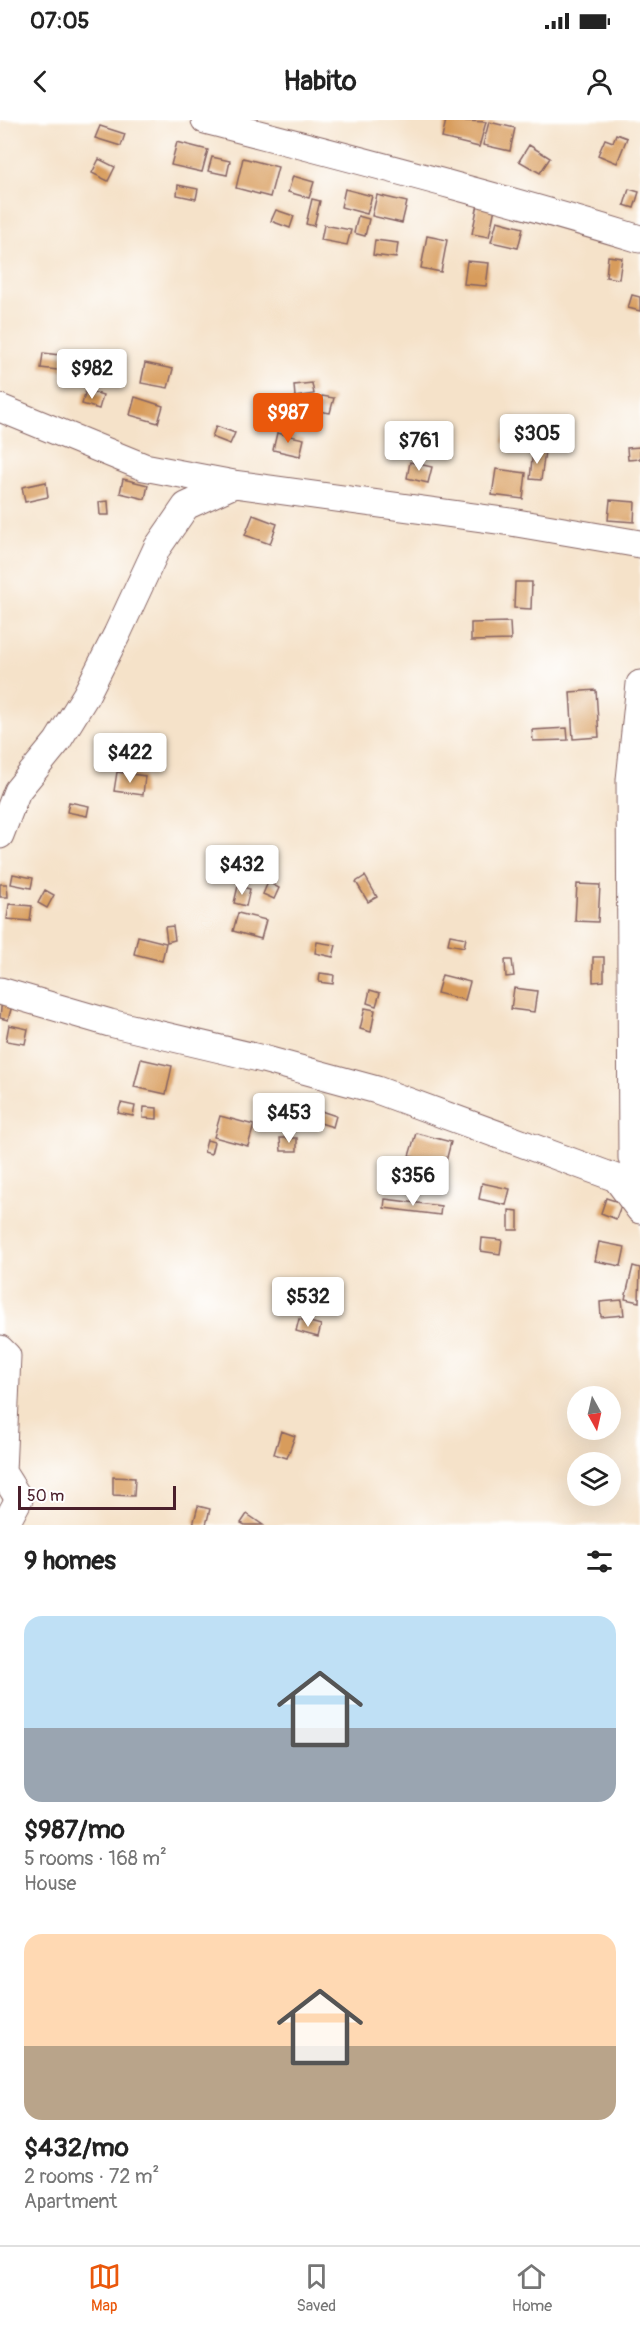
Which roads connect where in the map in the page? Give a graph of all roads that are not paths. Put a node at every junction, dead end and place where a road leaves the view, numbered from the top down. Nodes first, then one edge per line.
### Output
1 (205, 120) edge
2 (640, 239) edge
3 (0, 408) edge
4 (234, 483) junction
5 (640, 544) edge
6 (640, 684) edge
7 (0, 835) edge
8 (0, 991) edge
9 (640, 1184) edge
10 (640, 1210) edge
11 (0, 1348) edge
12 (5, 1525) edge

1 - 2 street
3 - 4 street
4 - 5 street
4 - 7 street
6 - 9 street
8 - 10 street
11 - 12 street

